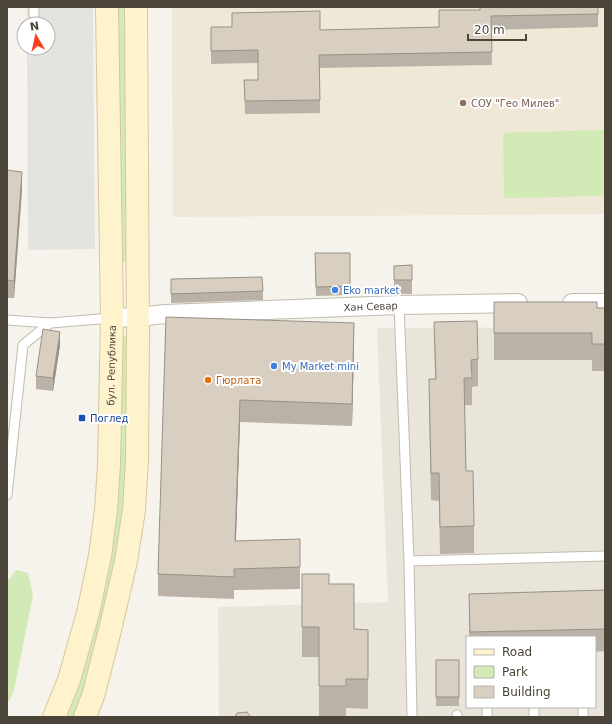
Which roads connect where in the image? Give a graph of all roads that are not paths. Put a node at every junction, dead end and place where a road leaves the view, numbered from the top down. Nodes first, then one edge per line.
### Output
1 (107, 7) edge
2 (136, 7) edge
3 (535, 303) edge
4 (558, 303) edge
5 (605, 303) edge
6 (399, 305) junction
7 (137, 317) junction
8 (112, 318) junction
9 (7, 320) edge
10 (50, 323) junction
11 (7, 495) edge
12 (605, 556) edge
13 (409, 561) junction
14 (54, 717) edge
15 (85, 717) edge
16 (412, 717) edge

1 - 8 street, бул. Република
2 - 7 street
3 - 6 street, Хан Севар
4 - 5 street
6 - 7 street, Хан Севар
6 - 13 lane
7 - 8 street, Хан Севар
7 - 15 street
8 - 10 lane
8 - 14 street, бул. Република
9 - 10 lane
10 - 11 lane
12 - 13 lane
13 - 16 lane

